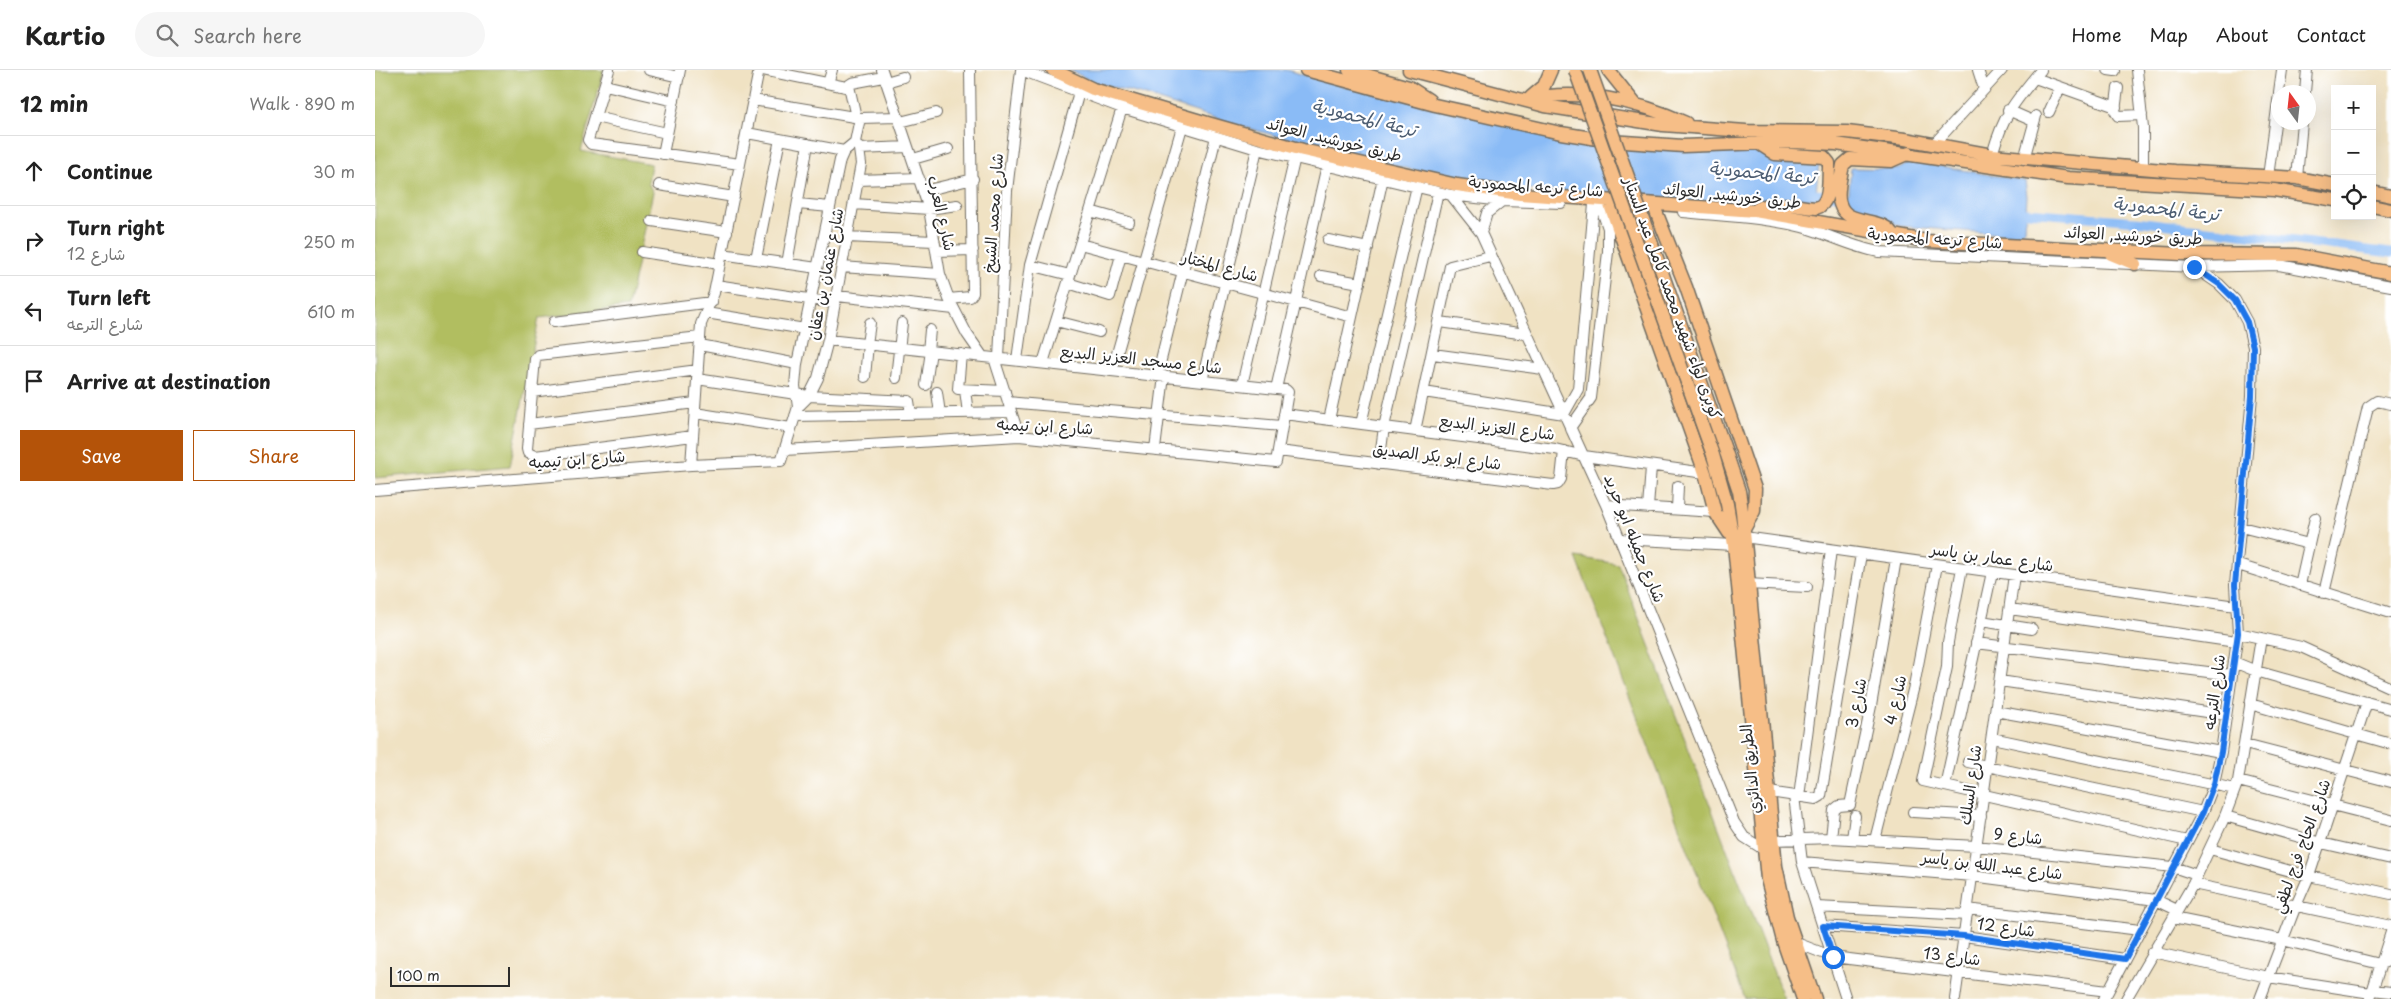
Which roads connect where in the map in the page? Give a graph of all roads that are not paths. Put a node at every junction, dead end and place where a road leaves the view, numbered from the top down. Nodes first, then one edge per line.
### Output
1 (609, 70) edge
2 (649, 70) edge
3 (767, 70) edge
4 (832, 70) edge
5 (970, 70) edge
6 (1021, 70) edge
7 (1053, 70) edge
8 (1305, 70) edge
9 (1349, 70) edge
10 (1409, 70) edge
11 (1551, 70) edge
12 (1575, 70) edge
13 (1590, 70) edge
14 (1608, 70) edge
15 (1978, 70) edge
16 (2002, 70) edge
17 (2137, 70) edge
18 (2281, 70) edge
19 (2307, 70) edge
20 (679, 73) edge
21 (793, 73) edge
22 (807, 74) edge
23 (2038, 74) edge
24 (884, 76) edge
25 (903, 77) dead end
26 (828, 83) junction
27 (605, 85) junction
28 (2280, 85) edge
29 (2306, 85) edge
30 (849, 86) junction
31 (2060, 88) junction
32 (2118, 88) dead end
33 (1984, 89) junction
34 (1079, 92) junction
35 (753, 100) junction
36 (1523, 100) junction
37 (674, 101) junction
38 (1435, 105) junction
39 (1636, 106) junction
40 (2116, 107) junction
41 (1122, 108) junction
42 (2008, 110) junction
43 (2049, 112) dead end
44 (936, 113) dead end
45 (2142, 115) junction
46 (595, 117) junction
47 (858, 117) junction
48 (899, 120) junction
49 (1182, 127) junction
50 (1697, 128) junction
51 (2274, 130) edge
52 (2301, 130) edge
53 (667, 133) junction
54 (747, 133) junction
55 (1216, 137) junction
56 (779, 139) junction
57 (808, 144) junction
58 (1758, 144) junction
59 (1934, 144) junction
60 (857, 146) junction
61 (908, 147) junction
62 (948, 149) dead end
63 (1257, 149) junction
64 (844, 151) junction
65 (1909, 153) junction
66 (663, 154) junction
67 (1992, 155) junction
68 (1295, 157) junction
69 (913, 159) junction
70 (2024, 159) junction
71 (741, 164) junction
72 (1327, 165) junction
73 (2143, 169) junction
74 (2268, 177) junction
75 (919, 178) junction
76 (1383, 178) junction
77 (2297, 178) junction
78 (973, 179) junction
79 (858, 180) junction
80 (2331, 184) edge
81 (659, 186) dead end
82 (1417, 186) junction
83 (2274, 190) junction
84 (924, 191) junction
85 (1439, 192) junction
86 (2376, 193) edge
87 (1451, 195) junction
88 (2391, 196) edge
89 (734, 197) junction
90 (2331, 199) edge
91 (1502, 201) junction
92 (798, 204) junction
93 (853, 204) junction
94 (957, 205) dead end
95 (1601, 205) junction
96 (2376, 207) edge
97 (830, 208) junction
98 (929, 209) junction
99 (1655, 209) junction
100 (2391, 210) edge
101 (1090, 211) junction
102 (1755, 211) junction
103 (652, 221) dead end
104 (1129, 222) dead end
105 (727, 232) junction
106 (1481, 233) junction
107 (847, 237) junction
108 (1894, 237) junction
109 (1328, 240) dead end
110 (934, 241) junction
111 (1080, 244) junction
112 (1367, 248) junction
113 (973, 250) junction
114 (2102, 250) junction
115 (936, 251) junction
116 (642, 252) dead end
117 (1121, 255) junction
118 (1490, 256) junction
119 (721, 259) junction
120 (756, 259) junction
121 (1143, 261) junction
122 (787, 264) junction
123 (2135, 264) junction
124 (1030, 265) junction
125 (842, 267) junction
126 (2194, 267) junction
127 (817, 268) junction
128 (1183, 271) junction
129 (2391, 273) edge
130 (941, 274) junction
131 (1681, 274) junction
132 (1321, 276) dead end
133 (1069, 279) junction
134 (1225, 283) junction
135 (1360, 283) junction
136 (1638, 284) junction
137 (716, 285) junction
138 (2391, 286) edge
139 (1264, 293) junction
140 (811, 299) junction
141 (836, 299) junction
142 (949, 299) junction
143 (712, 302) junction
144 (1295, 302) junction
145 (954, 310) junction
146 (706, 313) junction
147 (1352, 317) junction
148 (1056, 321) junction
149 (554, 322) dead end
150 (1440, 322) junction
151 (870, 323) dead end
152 (902, 323) dead end
153 (805, 329) junction
154 (930, 330) dead end
155 (1099, 332) dead end
156 (1527, 334) junction
157 (828, 340) junction
158 (700, 341) junction
159 (868, 344) junction
160 (899, 348) junction
161 (929, 351) junction
162 (961, 354) junction
163 (1433, 354) junction
164 (992, 358) junction
165 (1017, 360) junction
166 (1043, 363) junction
167 (797, 364) junction
168 (1543, 368) junction
169 (1112, 371) junction
170 (697, 375) junction
171 (1161, 376) junction
172 (865, 377) dead end
173 (896, 378) dead end
174 (1202, 381) junction
175 (926, 385) dead end
176 (1242, 385) junction
177 (1280, 389) junction
178 (965, 390) junction
179 (1005, 391) junction
180 (532, 392) junction
181 (937, 392) dead end
182 (1424, 392) junction
183 (795, 394) junction
184 (809, 396) junction
185 (2391, 404) edge
186 (1010, 407) junction
187 (695, 408) junction
188 (796, 412) junction
189 (968, 413) junction
190 (911, 414) junction
191 (940, 414) junction
192 (1284, 414) junction
193 (1564, 414) junction
194 (1159, 415) junction
195 (1329, 420) junction
196 (529, 424) junction
197 (1361, 424) junction
198 (1282, 426) junction
199 (1385, 427) junction
200 (791, 428) junction
201 (1571, 428) junction
202 (1415, 431) junction
203 (693, 436) junction
204 (1019, 436) junction
205 (1155, 449) junction
206 (785, 450) junction
207 (1278, 451) junction
208 (1564, 451) junction
209 (1584, 456) junction
210 (781, 460) joint
211 (1379, 464) junction
212 (691, 466) junction
213 (1651, 466) junction
214 (1705, 473) junction
215 (1678, 486) dead end
216 (375, 490) edge
217 (1606, 505) junction
218 (1648, 508) junction
219 (1677, 509) junction
220 (1715, 512) junction
221 (2315, 518) dead end
222 (2241, 527) junction
223 (1620, 538) junction
224 (1738, 538) junction
225 (2309, 544) junction
226 (1831, 550) junction
227 (1861, 554) junction
228 (1896, 559) junction
229 (1937, 565) junction
230 (2238, 565) junction
231 (1962, 568) junction
232 (1992, 572) junction
233 (2015, 575) junction
234 (1748, 584) junction
235 (2300, 585) junction
236 (1807, 587) dead end
237 (2325, 592) junction
238 (2235, 606) junction
239 (2010, 609) junction
240 (2391, 613) edge
241 (1981, 621) junction
242 (2007, 625) junction
243 (2032, 630) dead end
244 (2237, 638) junction
245 (2261, 638) junction
246 (1976, 643) junction
247 (2004, 647) junction
248 (2233, 662) junction
249 (2256, 671) junction
250 (2232, 675) junction
251 (1999, 681) junction
252 (2391, 688) edge
253 (2367, 702) junction
254 (2250, 704) junction
255 (2391, 708) edge
256 (1995, 711) junction
257 (2226, 714) junction
258 (2357, 734) junction
259 (1991, 738) junction
260 (2245, 744) junction
261 (2391, 744) edge
262 (2221, 752) junction
263 (1968, 762) dead end
264 (1987, 766) junction
265 (2344, 770) junction
266 (2391, 782) edge
267 (2214, 784) junction
268 (2237, 785) junction
269 (1945, 786) junction
270 (1769, 792) junction
271 (1984, 793) junction
272 (1797, 797) junction
273 (2333, 804) junction
274 (1913, 812) dead end
275 (2203, 812) junction
276 (1855, 816) dead end
277 (1981, 816) junction
278 (2225, 816) junction
279 (2391, 820) edge
280 (1799, 838) junction
281 (1831, 838) junction
282 (1852, 839) junction
283 (1774, 840) junction
284 (1875, 840) junction
285 (2187, 842) junction
286 (2321, 843) junction
287 (1976, 846) junction
288 (1763, 849) junction
289 (2210, 849) junction
290 (2391, 858) edge
291 (1801, 862) junction
292 (2173, 867) junction
293 (1972, 876) junction
294 (2309, 876) junction
295 (2195, 880) junction
296 (2391, 894) edge
297 (2156, 900) junction
298 (1817, 907) junction
299 (2295, 908) junction
300 (1967, 912) junction
301 (2175, 914) junction
302 (1823, 926) junction
303 (2391, 926) edge
304 (2140, 930) junction
305 (2391, 932) edge
306 (1964, 936) junction
307 (2282, 940) junction
308 (1794, 942) junction
309 (2152, 952) junction
310 (1833, 957) junction
311 (2125, 959) junction
312 (2391, 960) edge
313 (2380, 964) junction
314 (1959, 972) junction
315 (2268, 977) junction
316 (2391, 992) edge
317 (2371, 994) edge
318 (2106, 995) edge
319 (1803, 999) edge
320 (1815, 999) edge
321 (1847, 999) edge
322 (1955, 999) edge
323 (2130, 999) edge
324 (2260, 999) edge

1 - 27 street
2 - 20 street
3 - 21 street
3 - 35 street
4 - 26 street
5 - 78 street
6 - 34 street, شارع ترعه المحمودية
6 - 164 street, شارع محمد الشيخ
7 - 102 main road, طريق خورشيد, العوائد
8 - 38 main road
9 - 38 main road
10 - 36 main road
11 - 36 main road
12 - 224 main road, كوبرى لواء شهيد محمد كامل عبد الستار, bridge
13 - 224 main road, كوبرى لواء شهيد محمد كامل عبد الستار, bridge
14 - 39 main road
15 - 33 street
16 - 33 street
17 - 45 street
18 - 28 street
19 - 29 street
20 - 37 street
21 - 22 street
22 - 26 street
23 - 31 street
23 - 42 street
24 - 25 street
24 - 30 street
24 - 48 street, شارع العرب
26 - 30 street
27 - 37 street
27 - 46 street
30 - 47 street
31 - 40 street
31 - 43 street
32 - 40 street
33 - 59 street
34 - 41 street, شارع ترعه المحمودية
34 - 124 street
35 - 47 street
35 - 54 street
36 - 39 main road
36 - 50 main road
37 - 53 street
38 - 58 main road
39 - 50 main road
40 - 45 street
41 - 49 street, شارع ترعه المحمودية
41 - 101 street
42 - 67 street
42 - 70 street
44 - 48 street
45 - 73 street
46 - 53 street
46 - 66 street
47 - 48 street
47 - 60 street, شارع عثمان بن عفان
48 - 61 street, شارع العرب
49 - 55 street, شارع ترعه المحمودية
49 - 121 street
50 - 59 main road
51 - 74 street
52 - 77 street
53 - 66 street
54 - 56 street
54 - 71 street
55 - 63 street, شارع ترعه المحمودية
55 - 128 street
56 - 57 street
56 - 120 street
57 - 64 street
57 - 92 street
58 - 65 main road
58 - 102 main road
59 - 67 main road
60 - 61 street
60 - 64 street
60 - 79 street, شارع عثمان بن عفان
61 - 69 street, شارع العرب
62 - 69 street
63 - 68 street, شارع ترعه المحمودية
63 - 134 street
64 - 97 street, شارع عثمان بن عفان
65 - 83 main road
65 - 108 main road
66 - 71 street
67 - 70 main road
68 - 72 street, شارع ترعه المحمودية
68 - 139 street
69 - 75 street, شارع العرب
70 - 73 main road
71 - 89 street
72 - 76 street, شارع ترعه المحمودية
72 - 144 street
73 - 74 main road
74 - 77 main road
75 - 79 street
75 - 84 street, شارع العرب
76 - 82 street, شارع ترعه المحمودية
76 - 112 street
77 - 80 main road
77 - 83 main road
78 - 84 street
78 - 113 street
79 - 93 street, شارع عثمان بن عفان
81 - 89 street
82 - 85 street, شارع ترعه المحمودية
82 - 197 street
83 - 90 main road
84 - 98 street, شارع العرب
85 - 87 street, شارع ترعه المحمودية
85 - 199 street
86 - 88 main road
87 - 91 street, شارع ترعه المحمودية
87 - 106 street, شارع جميله ابو حريد
89 - 105 street
91 - 95 street, شارع ترعه المحمودية
91 - 106 street
92 - 97 street
92 - 122 street
93 - 98 street
93 - 107 street, شارع عثمان بن عفان
94 - 98 street
95 - 99 street, شارع ترعه المحمودية
95 - 136 main road
95 - 193 street
95 - 201 street
96 - 100 main road
97 - 127 street, شارع عثمان بن عفان
98 - 110 street, شارع العرب
99 - 123 street, شارع ترعه المحمودية
99 - 131 main road
101 - 104 street
101 - 111 street
102 - 108 main road, طريق خورشيد, العوائد
103 - 105 street
105 - 119 street
106 - 118 street, شارع جميله ابو حريد
107 - 110 street
107 - 125 street, شارع عثمان بن عفان
108 - 114 main road, طريق خورشيد, العوائد
109 - 112 street
110 - 115 street, شارع العرب
111 - 117 street, شارع المختار
111 - 133 street
112 - 135 street
113 - 115 street
113 - 142 street
114 - 123 main road
114 - 129 main road, طريق خورشيد, العوائد
115 - 130 street, شارع العرب
116 - 119 street
117 - 121 street, شارع المختار
117 - 133 street
118 - 150 street
118 - 156 street, شارع جميله ابو حريد
119 - 120 street
119 - 137 street
120 - 122 street
121 - 128 street, شارع المختار
121 - 169 street
122 - 127 street
123 - 126 street, شارع ترعه المحمودية
124 - 133 street
124 - 165 street
125 - 130 street
125 - 141 street, شارع عثمان بن عفان
126 - 138 street, شارع ترعه المحمودية
126 - 222 street, شارع الترعه
127 - 140 street, شارع عثمان بن عفان
128 - 134 street, شارع المختار
128 - 171 street
130 - 142 street, شارع العرب
131 - 136 main road
131 - 224 main road
132 - 135 street
133 - 148 street
134 - 139 street, شارع المختار
134 - 174 street
135 - 147 street
136 - 214 main road
137 - 140 street
137 - 143 street
139 - 144 street, شارع المختار
139 - 176 street
140 - 141 street
140 - 153 street, شارع عثمان بن عفان
141 - 145 street
141 - 157 street, شارع عثمان بن عفان
142 - 145 street, شارع العرب
143 - 146 street
143 - 149 street
144 - 147 street, شارع المختار
144 - 177 street
145 - 164 street, شارع العرب
146 - 153 street
146 - 158 street
147 - 195 street
148 - 155 street
148 - 166 street
150 - 156 street
150 - 163 street
151 - 159 street
152 - 160 street
153 - 167 street, شارع عثمان بن عفان
154 - 161 street
156 - 168 street, شارع جميله ابو حريد
157 - 159 street, شارع مسجد العزيز البديع
157 - 184 street, شارع عثمان بن عفان
158 - 167 street
158 - 170 street
158 - 180 street
159 - 160 street, شارع مسجد العزيز البديع
159 - 172 street
160 - 161 street, شارع مسجد العزيز البديع
160 - 173 street
161 - 162 street, شارع مسجد العزيز البديع
161 - 175 street
162 - 164 street, شارع مسجد العزيز البديع
162 - 178 street
163 - 168 street
163 - 182 street
164 - 165 street, شارع مسجد العزيز البديع
164 - 179 street, شارع العرب
165 - 166 street, شارع مسجد العزيز البديع
166 - 169 street, شارع مسجد العزيز البديع
167 - 183 street, شارع عثمان بن عفان
168 - 193 street, شارع جميله ابو حريد
169 - 171 street, شارع مسجد العزيز البديع
170 - 180 street
170 - 183 street
170 - 187 street
171 - 174 street, شارع مسجد العزيز البديع
171 - 194 street
174 - 176 street, شارع مسجد العزيز البديع
176 - 177 street, شارع مسجد العزيز البديع
177 - 192 street
178 - 179 street
178 - 189 street
179 - 186 street, شارع العرب
180 - 196 street
181 - 191 street
182 - 193 street
182 - 202 street
183 - 184 street
183 - 188 street, شارع عثمان بن عفان
184 - 188 street, شارع عثمان بن عفان
184 - 190 street
185 - 237 street
186 - 189 street
186 - 194 street
186 - 204 street, شارع العرب
187 - 196 street
187 - 200 street
187 - 203 street
188 - 190 street
188 - 200 street, شارع عثمان بن عفان
189 - 191 street
190 - 191 street
192 - 195 street, شارع العزيز البديع
192 - 198 street
193 - 201 street, شارع جميله ابو حريد
194 - 198 street
194 - 205 street
195 - 197 street, شارع العزيز البديع
196 - 203 street
197 - 199 street, شارع العزيز البديع
198 - 207 street
199 - 202 street, شارع العزيز البديع
199 - 211 street
200 - 206 street, شارع عثمان بن عفان
201 - 209 street, شارع جميله ابو حريد
202 - 208 street, شارع العزيز البديع
203 - 212 street
204 - 205 street, شارع ابن تيميه
204 - 206 street, شارع ابن تيميه
205 - 207 street, شارع ابن تيميه
206 - 210 street, شارع عثمان بن عفان
207 - 211 street, شارع ابو بكر الصديق
208 - 209 street, شارع العزيز البديع
208 - 211 street, شارع ابو بكر الصديق
209 - 213 street, شارع العزيز البديع
209 - 217 street, شارع جميله ابو حريد
210 - 212 street, شارع ابن تيميه
212 - 216 street, شارع ابن تيميه
213 - 214 street, شارع العزيز البديع
213 - 218 street
214 - 220 main road
215 - 219 street
217 - 218 street
217 - 223 street, شارع جميله ابو حريد
218 - 219 street
219 - 220 street
220 - 224 main road
221 - 225 street
222 - 225 street
222 - 230 street, شارع الترعه
223 - 224 street, شارع عمار بن ياسر
223 - 288 street, شارع جميله ابو حريد
224 - 226 street, شارع عمار بن ياسر
224 - 234 main road, الطريق الدائري
224 - 288 main road, الطريق الدائري
225 - 235 street
226 - 227 street, شارع عمار بن ياسر
226 - 272 street
227 - 228 street, شارع عمار بن ياسر
227 - 272 street
228 - 229 street, شارع عمار بن ياسر
228 - 281 street, شارع 3
229 - 231 street, شارع عمار بن ياسر
229 - 284 street, شارع 4
230 - 235 street
230 - 238 street, شارع الترعه
231 - 232 street, شارع عمار بن ياسر
231 - 269 street
232 - 233 street, شارع عمار بن ياسر
232 - 241 street
233 - 238 street, شارع عمار بن ياسر
233 - 239 street, شارع السلك
234 - 236 street
234 - 270 main road, الطريق الدائري
235 - 237 street
237 - 240 street
238 - 244 street, شارع الترعه
239 - 242 street, شارع السلك
239 - 244 street
241 - 242 street
241 - 246 street
242 - 243 street
242 - 247 street, شارع السلك
244 - 245 street
244 - 248 street, شارع الترعه
245 - 249 street
245 - 252 street
246 - 247 street
246 - 269 street
247 - 250 street
247 - 251 street, شارع السلك
248 - 249 street
248 - 250 street, شارع الترعه
249 - 253 street
249 - 254 street
250 - 257 street, شارع الترعه
251 - 256 street, شارع السلك
251 - 257 street
253 - 255 street
253 - 258 street, شارع الحاج فرج لطفي
254 - 258 street
254 - 260 street
256 - 259 street, شارع السلك
256 - 262 street
257 - 262 street, شارع الترعه
258 - 261 street
258 - 265 street, شارع الحاج فرج لطفي
259 - 264 street, شارع السلك
259 - 267 street
260 - 265 street
260 - 268 street
262 - 267 street, شارع الترعه
263 - 264 street
264 - 271 street, شارع السلك
264 - 275 street
265 - 266 street
265 - 273 street, شارع الحاج فرج لطفي
267 - 268 street
267 - 275 street, شارع الترعه
268 - 273 street
268 - 278 street
269 - 271 street
270 - 272 street
270 - 283 main road, الطريق الدائري
271 - 277 street, شارع السلك
271 - 285 street
272 - 280 street
273 - 279 street
273 - 286 street, شارع الحاج فرج لطفي
274 - 277 street
275 - 285 street, شارع الترعه
276 - 282 street
277 - 287 street, شارع السلك
278 - 286 street
278 - 289 street
280 - 281 street, شارع 9
280 - 283 street, شارع 9
280 - 291 street
281 - 282 street, شارع 9
282 - 284 street, شارع 9
283 - 308 main road, الطريق الدائري
284 - 287 street, شارع 9
285 - 292 street, شارع الترعه
286 - 290 street
286 - 294 street, شارع الحاج فرج لطفي
287 - 292 street, شارع 9
287 - 293 street, شارع السلك
288 - 319 main road, الطريق الدائري
289 - 294 street
289 - 295 street
291 - 293 street, شارع عبد الله بن ياسر
291 - 298 street
292 - 295 street, شارع 9
292 - 297 street, شارع الترعه
293 - 297 street, شارع عبد الله بن ياسر
293 - 300 street, شارع السلك
294 - 296 street
294 - 299 street, شارع الحاج فرج لطفي
295 - 299 street, شارع 9
295 - 301 street
297 - 301 street, شارع عبد الله بن ياسر
297 - 304 street, شارع الترعه
298 - 300 street
298 - 302 street
299 - 303 street, شارع 9
299 - 307 street, شارع الحاج فرج لطفي
300 - 304 street
300 - 306 street, شارع السلك
301 - 307 street, شارع عبد الله بن ياسر
301 - 309 street
302 - 306 street, شارع 12
302 - 310 street
304 - 311 street, شارع الترعه
305 - 313 street
306 - 311 street, شارع 12
306 - 314 street, شارع السلك
307 - 313 street, شارع عبد الله بن ياسر
307 - 315 street, شارع الحاج فرج لطفي
308 - 310 street, شارع 13
308 - 320 main road, الطريق الدائري
309 - 315 street
309 - 323 street
310 - 314 street, شارع 13
310 - 321 street
311 - 318 street, شارع الترعه
312 - 313 street
313 - 317 street
314 - 318 street, شارع 13
314 - 322 street, شارع السلك
315 - 317 street
315 - 324 street, شارع الحاج فرج لطفي
316 - 317 street

